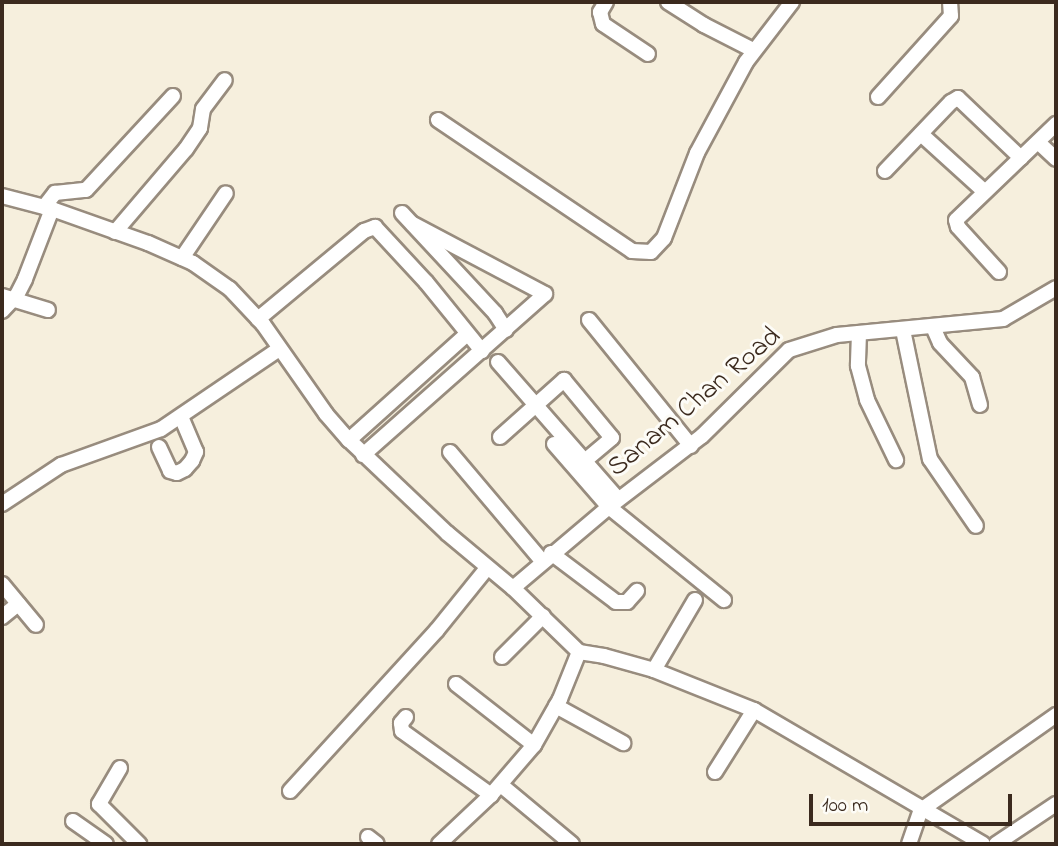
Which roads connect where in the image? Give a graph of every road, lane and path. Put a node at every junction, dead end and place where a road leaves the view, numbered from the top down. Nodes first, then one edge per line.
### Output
1 (606, 2) edge
2 (668, 2) edge
3 (792, 2) edge
4 (950, 2) edge
5 (754, 50) junction
6 (648, 54) dead end
7 (225, 80) dead end
8 (173, 96) dead end
9 (878, 97) dead end
10 (438, 120) dead end
11 (1056, 124) edge
12 (921, 134) junction
13 (1040, 142) junction
14 (1021, 158) junction
15 (1056, 159) edge
16 (885, 171) dead end
17 (985, 191) junction
18 (226, 193) dead end
19 (2, 196) edge
20 (48, 208) junction
21 (402, 213) dead end
22 (413, 224) junction
23 (115, 232) junction
24 (182, 258) junction
25 (999, 272) dead end
26 (1056, 288) edge
27 (7, 297) edge
28 (48, 310) dead end
29 (2, 311) edge
30 (258, 319) junction
31 (589, 320) dead end
32 (933, 327) junction
33 (506, 330) junction
34 (904, 330) junction
35 (859, 333) junction
36 (467, 334) junction
37 (279, 349) junction
38 (482, 351) junction
39 (498, 362) dead end
40 (980, 405) dead end
41 (536, 406) junction
42 (181, 417) junction
43 (500, 437) dead end
44 (349, 440) junction
45 (554, 444) dead end
46 (691, 446) junction
47 (159, 447) dead end
48 (450, 452) dead end
49 (363, 455) junction
50 (896, 460) dead end
51 (585, 461) junction
52 (614, 503) junction
53 (2, 504) edge
54 (976, 526) dead end
55 (546, 557) junction
56 (487, 568) junction
57 (2, 584) edge
58 (513, 588) junction
59 (638, 591) dead end
60 (695, 600) dead end
61 (724, 600) dead end
62 (18, 604) junction
63 (543, 616) junction
64 (2, 617) edge
65 (36, 625) dead end
66 (579, 652) junction
67 (502, 657) dead end
68 (654, 670) junction
69 (456, 684) dead end
70 (556, 706) junction
71 (754, 710) junction
72 (1056, 716) edge
73 (406, 717) dead end
74 (623, 743) dead end
75 (534, 746) junction
76 (120, 768) dead end
77 (715, 772) dead end
78 (496, 790) junction
79 (290, 791) dead end
80 (1056, 804) edge
81 (921, 810) junction
82 (73, 821) dead end
83 (106, 844) edge
84 (139, 844) edge
85 (439, 844) edge
86 (572, 844) edge
87 (909, 844) edge
88 (983, 844) edge
89 (996, 844) edge

1 - 6 street
2 - 5 street
3 - 5 street
4 - 9 street
5 - 10 street
7 - 23 street
8 - 20 street
11 - 13 street
12 - 14 street
12 - 16 street
12 - 17 street
13 - 14 street
13 - 15 street
14 - 17 street
17 - 25 street
18 - 24 street
19 - 20 street
20 - 23 street
20 - 27 street
21 - 22 street
22 - 33 street
22 - 33 street
23 - 24 street
24 - 30 street
26 - 32 street, Sanam Chan Road
27 - 28 street
27 - 29 street
30 - 36 street
30 - 37 street
31 - 46 street
32 - 34 street, Sanam Chan Road
32 - 40 street
33 - 38 street
34 - 35 street, Sanam Chan Road
34 - 54 street
35 - 46 street, Sanam Chan Road
35 - 50 street
36 - 38 street
36 - 44 street
37 - 42 street
37 - 44 street
38 - 49 street
39 - 41 street
41 - 43 street
41 - 51 street
41 - 51 street
42 - 47 street
42 - 53 street
44 - 49 street
45 - 52 street
46 - 52 street, Sanam Chan Road
48 - 55 street
49 - 56 street
51 - 52 street
52 - 55 street, Sanam Chan Road
52 - 61 street
55 - 58 street, Sanam Chan Road
55 - 59 street
56 - 58 street
56 - 79 street
57 - 62 street
58 - 63 street
60 - 68 street
62 - 64 street
62 - 65 street
63 - 66 street
63 - 67 street
66 - 68 street
66 - 70 street
68 - 71 street
69 - 75 street
70 - 74 street
70 - 75 street
71 - 77 street
71 - 81 street
72 - 81 street
73 - 78 street
75 - 78 street
76 - 84 street
78 - 85 street
78 - 86 street
80 - 89 street
81 - 87 street
81 - 88 street
82 - 83 street

